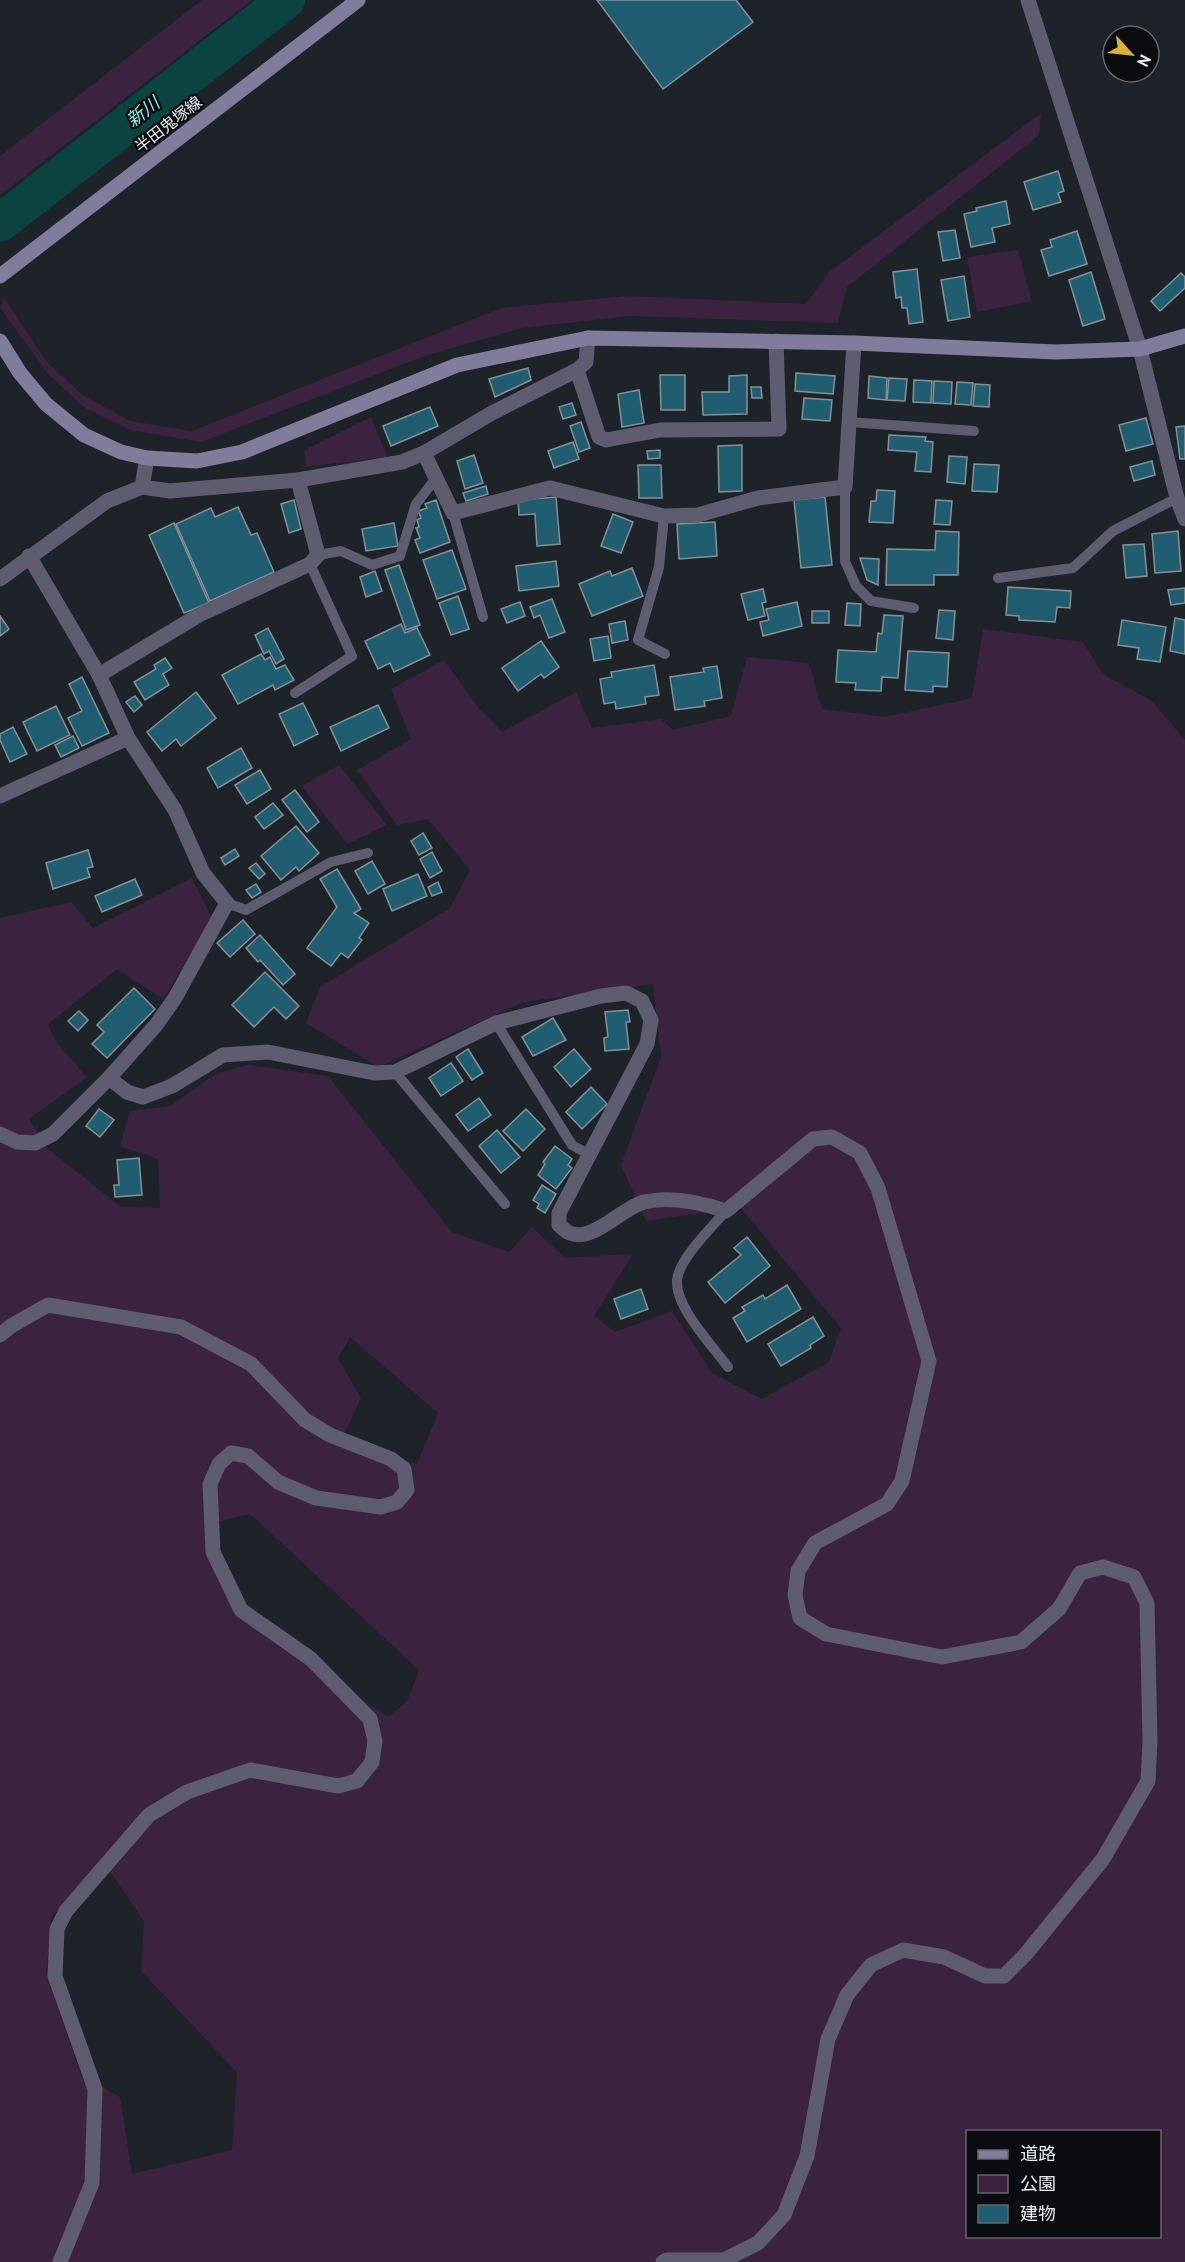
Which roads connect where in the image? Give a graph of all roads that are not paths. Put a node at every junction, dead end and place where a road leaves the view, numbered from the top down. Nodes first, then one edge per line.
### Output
1 (358, 0) edge
2 (1028, 0) edge
3 (0, 276) edge
4 (1185, 336) edge
5 (588, 338) junction
6 (0, 341) edge
7 (776, 341) junction
8 (854, 343) junction
9 (1140, 349) junction
10 (577, 370) junction
11 (849, 422) junction
12 (974, 430) dead end
13 (424, 453) junction
14 (147, 458) junction
15 (436, 478) junction
16 (298, 480) junction
17 (142, 487) junction
18 (845, 487) junction
19 (1177, 498) junction
20 (453, 513) junction
21 (664, 516) junction
22 (1185, 519) edge
23 (29, 556) junction
24 (314, 560) junction
25 (998, 578) dead end
26 (0, 579) edge
27 (915, 608) dead end
28 (483, 617) dead end
29 (665, 654) dead end
30 (99, 675) junction
31 (295, 693) dead end
32 (128, 738) junction
33 (0, 796) edge
34 (368, 854) dead end
35 (227, 903) junction
36 (496, 1023) junction
37 (395, 1072) junction
38 (109, 1078) junction
39 (0, 1134) edge
40 (590, 1155) junction
41 (504, 1204) dead end
42 (726, 1211) junction
43 (0, 1335) edge
44 (728, 1367) dead end
45 (60, 2262) edge
46 (663, 2262) edge

1 - 3 street, 半田鬼塚線
2 - 9 street
4 - 9 street
5 - 7 street
5 - 10 street
5 - 14 street
6 - 14 street
7 - 8 street
7 - 10 street
8 - 9 street
8 - 11 street
9 - 19 street
10 - 13 street
11 - 12 lane
11 - 18 street
13 - 15 street
13 - 16 street
14 - 17 street
15 - 20 street
15 - 24 lane
16 - 17 street
16 - 24 street
17 - 23 street
18 - 21 street
18 - 27 lane
19 - 22 street
19 - 25 lane
20 - 21 street
20 - 28 lane
21 - 29 lane
23 - 26 street
23 - 30 street
24 - 30 street
24 - 31 lane
30 - 32 street
32 - 33 street
32 - 35 street
34 - 35 lane
35 - 38 street
36 - 37 street
36 - 40 lane
36 - 40 street
37 - 38 street
37 - 41 lane
38 - 39 street
40 - 42 street
42 - 44 lane
42 - 46 street
43 - 45 street

